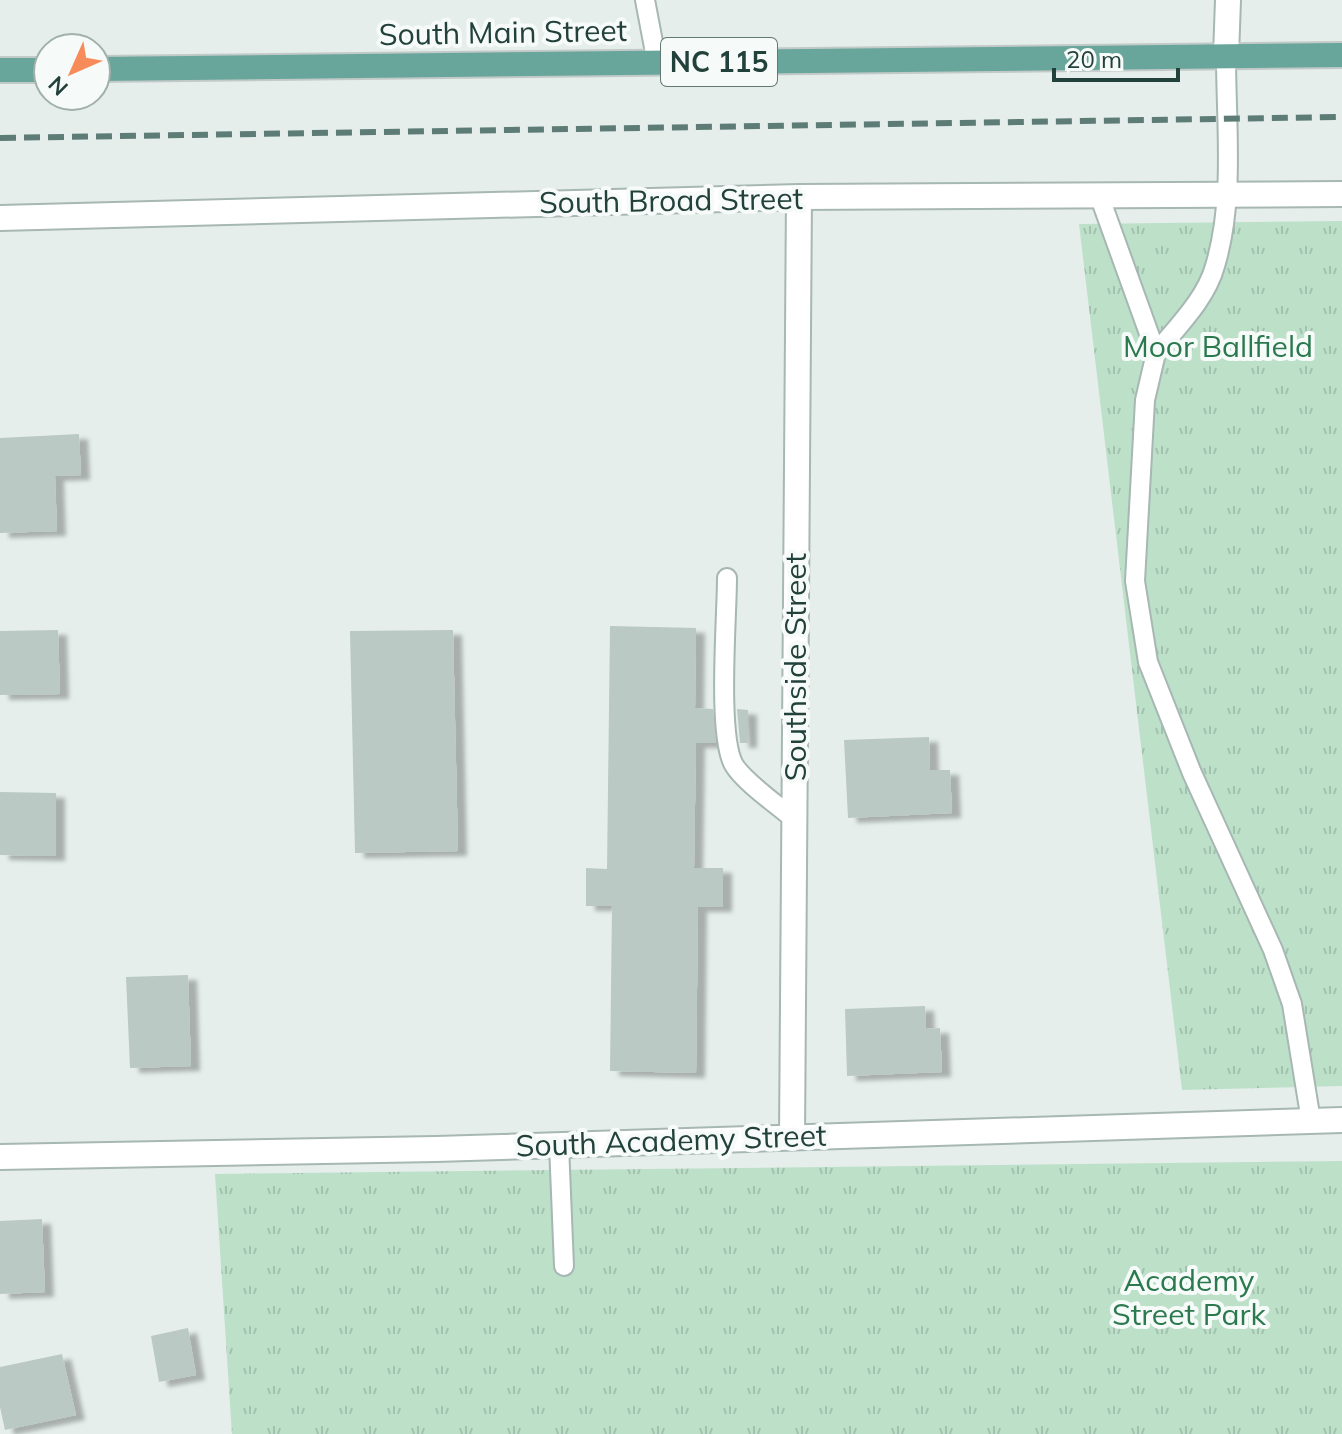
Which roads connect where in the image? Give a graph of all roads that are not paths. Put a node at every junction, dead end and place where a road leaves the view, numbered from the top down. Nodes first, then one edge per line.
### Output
1 (645, 0) edge
2 (1228, 0) edge
3 (1342, 55) edge
4 (1226, 56) junction
5 (657, 63) junction
6 (112, 69) edge
7 (0, 70) edge
8 (32, 70) edge
9 (1226, 194) junction
10 (1342, 194) edge
11 (1099, 195) junction
12 (799, 197) junction
13 (0, 218) edge
14 (1156, 353) junction
15 (727, 578) dead end
16 (795, 820) junction
17 (1342, 1120) edge
18 (1311, 1121) junction
19 (792, 1137) junction
20 (559, 1145) junction
21 (0, 1157) edge
22 (564, 1266) dead end

1 - 5 lane
2 - 4 street
3 - 4 main road, South Main Street / NC 115
4 - 5 main road, South Main Street / NC 115
4 - 9 lane
5 - 6 main road, South Main Street / NC 115
7 - 8 main road
9 - 10 street, South Broad Street
9 - 11 street, South Broad Street
9 - 14 lane
11 - 12 street, South Broad Street
11 - 14 lane
12 - 13 street, South Broad Street
12 - 16 street, Southside Street
14 - 18 lane
15 - 16 lane
16 - 19 street, Southside Street
17 - 18 street, South Academy Street
18 - 19 street, South Academy Street
19 - 20 street, South Academy Street
20 - 21 street, South Academy Street
20 - 22 lane

